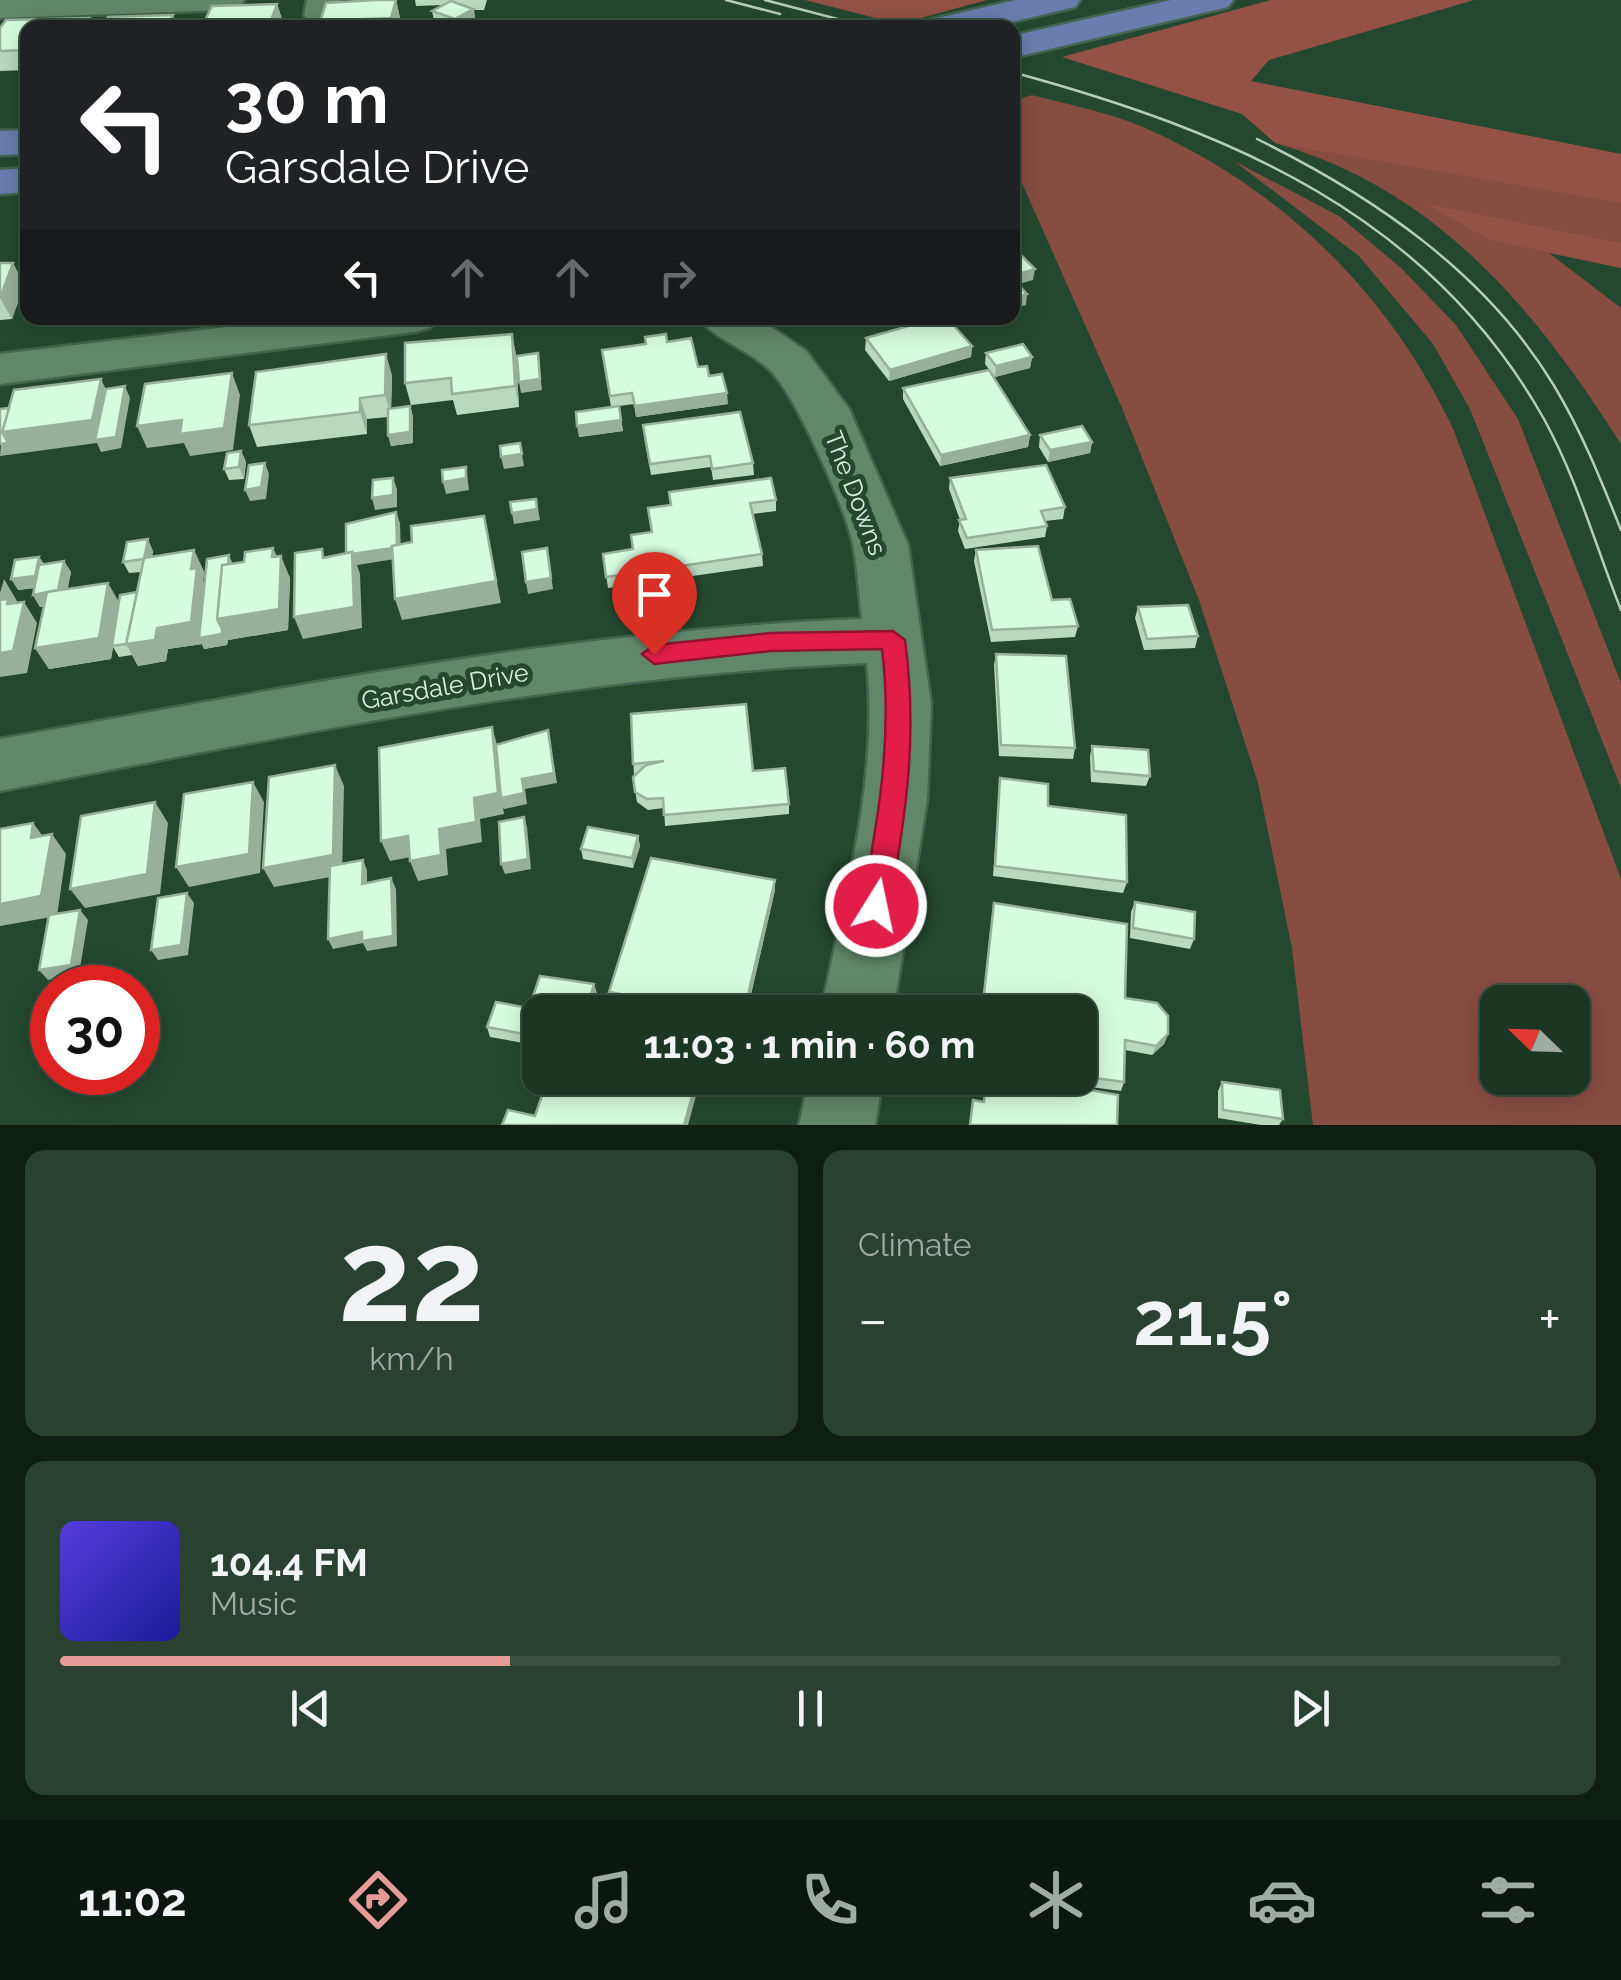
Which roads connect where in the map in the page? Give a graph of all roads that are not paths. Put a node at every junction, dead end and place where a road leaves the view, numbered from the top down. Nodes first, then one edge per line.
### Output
1 (227, 0) edge
2 (1064, 0) edge
3 (1216, 0) edge
4 (0, 8) edge
5 (973, 20) edge
6 (1020, 45) edge
7 (357, 325) edge
8 (737, 325) edge
9 (0, 369) edge
10 (893, 640) junction
11 (0, 765) edge
12 (860, 995) edge
13 (843, 1095) edge
14 (837, 1125) edge

1 - 4 street
2 - 5 highway
3 - 6 highway
7 - 9 street
8 - 10 street, The Downs
10 - 11 street, Garsdale Drive
10 - 12 street, The Downs
13 - 14 street

